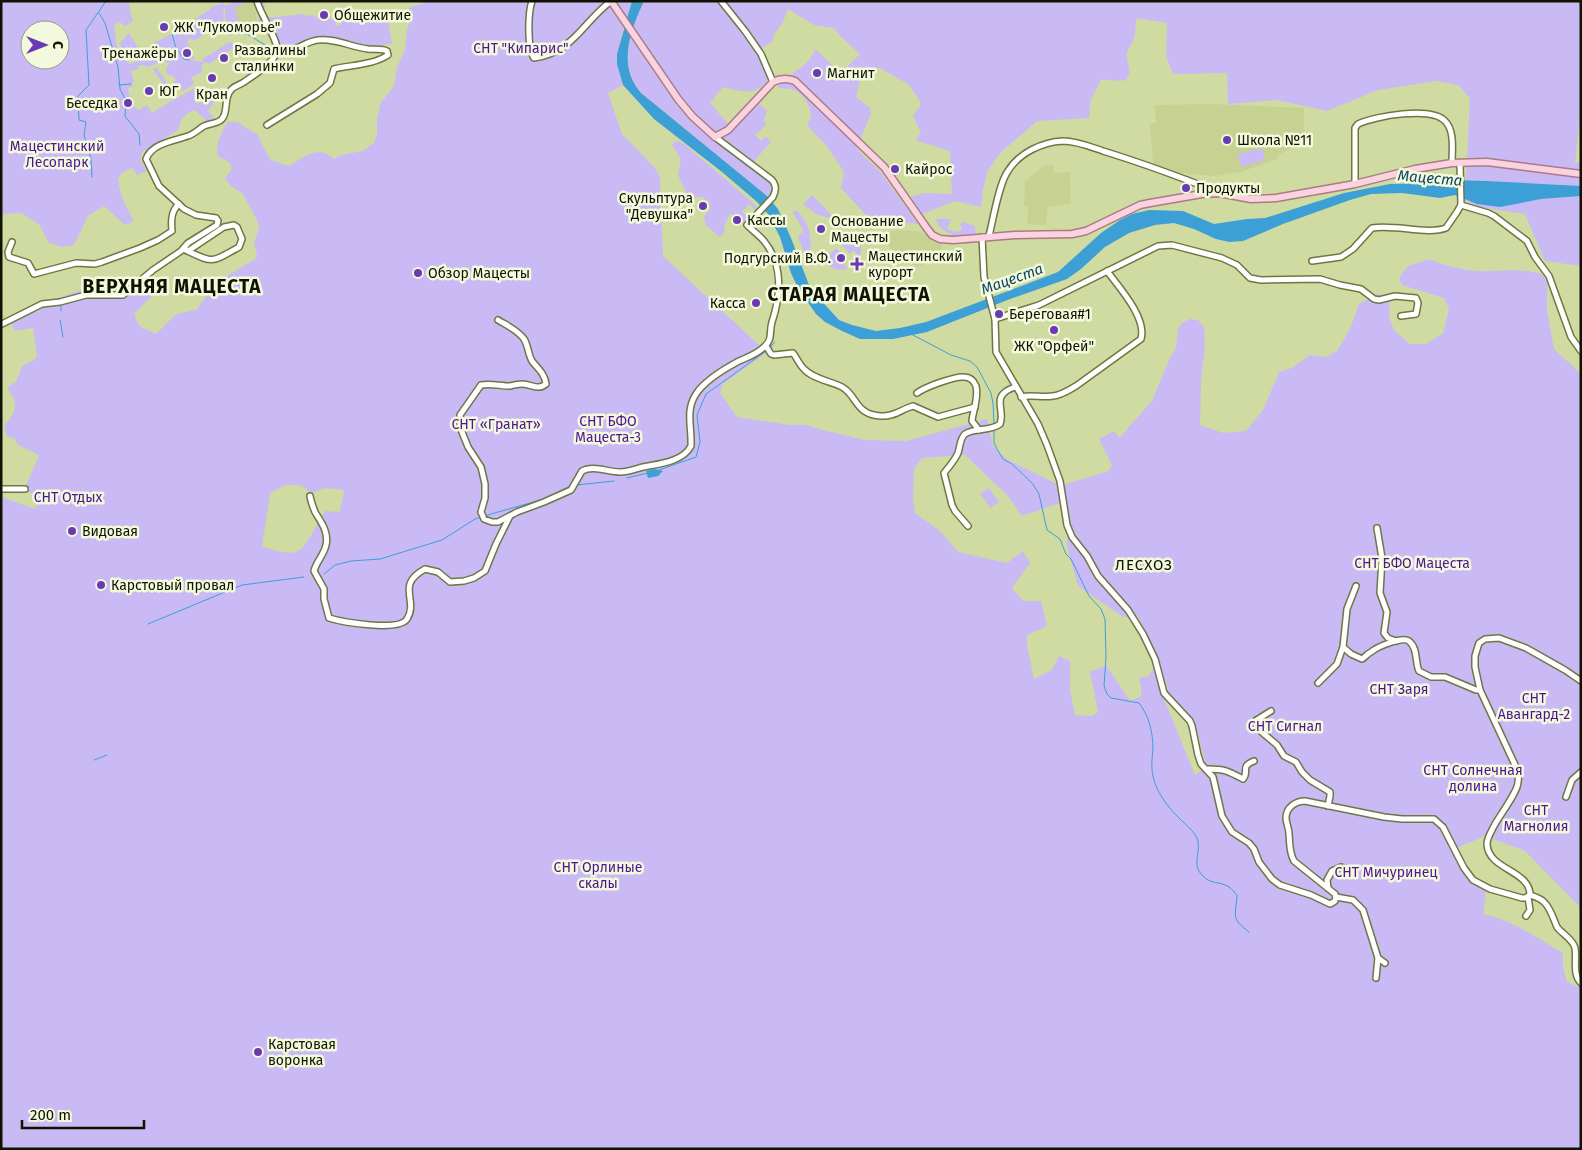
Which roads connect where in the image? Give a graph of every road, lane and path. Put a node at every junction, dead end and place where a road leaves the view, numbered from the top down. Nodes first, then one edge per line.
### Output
1 (257, 1) edge
2 (532, 1) edge
3 (611, 1) edge
4 (721, 1) edge
5 (278, 49) junction
6 (773, 82) junction
7 (267, 125) dead end
8 (715, 136) junction
9 (1456, 163) junction
10 (1581, 174) edge
11 (1355, 184) junction
12 (1219, 193) junction
13 (1461, 203) junction
14 (179, 204) junction
15 (985, 237) junction
16 (12, 242) dead end
17 (186, 250) junction
18 (1312, 261) dead end
19 (1107, 271) junction
20 (1401, 316) dead end
21 (995, 319) junction
22 (498, 320) dead end
23 (2, 324) edge
24 (766, 346) junction
25 (1581, 351) edge
26 (1015, 386) junction
27 (917, 393) dead end
28 (1021, 397) junction
29 (975, 407) junction
30 (980, 430) junction
31 (1, 489) edge
32 (26, 489) dead end
33 (310, 496) dead end
34 (511, 515) junction
35 (968, 526) dead end
36 (1377, 528) dead end
37 (1356, 586) dead end
38 (1396, 641) junction
39 (1343, 647) junction
40 (1581, 681) edge
41 (1318, 683) dead end
42 (1480, 690) junction
43 (1270, 711) dead end
44 (1254, 761) dead end
45 (1208, 770) junction
46 (1581, 772) edge
47 (1566, 796) dead end
48 (1328, 806) junction
49 (1354, 873) dead end
50 (1328, 888) junction
51 (1529, 896) junction
52 (1336, 897) junction
53 (1526, 916) dead end
54 (1378, 958) junction
55 (1385, 963) dead end
56 (1376, 978) dead end
57 (1581, 983) edge

1 - 5 street
2 - 3 street
3 - 8 main road
4 - 6 street
5 - 7 street
5 - 14 street
6 - 8 main road
6 - 15 main road
8 - 24 street
9 - 10 main road
9 - 11 main road
9 - 11 street
9 - 13 street
11 - 12 main road
12 - 15 main road
12 - 15 street
13 - 18 street
13 - 25 street
14 - 16 street
14 - 17 street
15 - 21 street
17 - 17 street
17 - 23 street
19 - 20 street
19 - 21 street
19 - 28 street
21 - 26 street
22 - 34 street
24 - 29 street
24 - 34 street
26 - 28 street
26 - 30 street
27 - 29 street
28 - 45 street
29 - 30 street
30 - 35 street
31 - 32 street
33 - 34 street
36 - 38 street
37 - 39 street
38 - 39 street
38 - 42 street
39 - 41 street
40 - 42 street
42 - 51 street
43 - 48 street
44 - 45 street
45 - 52 street
46 - 47 street
48 - 50 street
48 - 51 street
49 - 50 street
50 - 52 street
51 - 53 street
51 - 57 street
52 - 54 street
54 - 55 street
54 - 56 street

